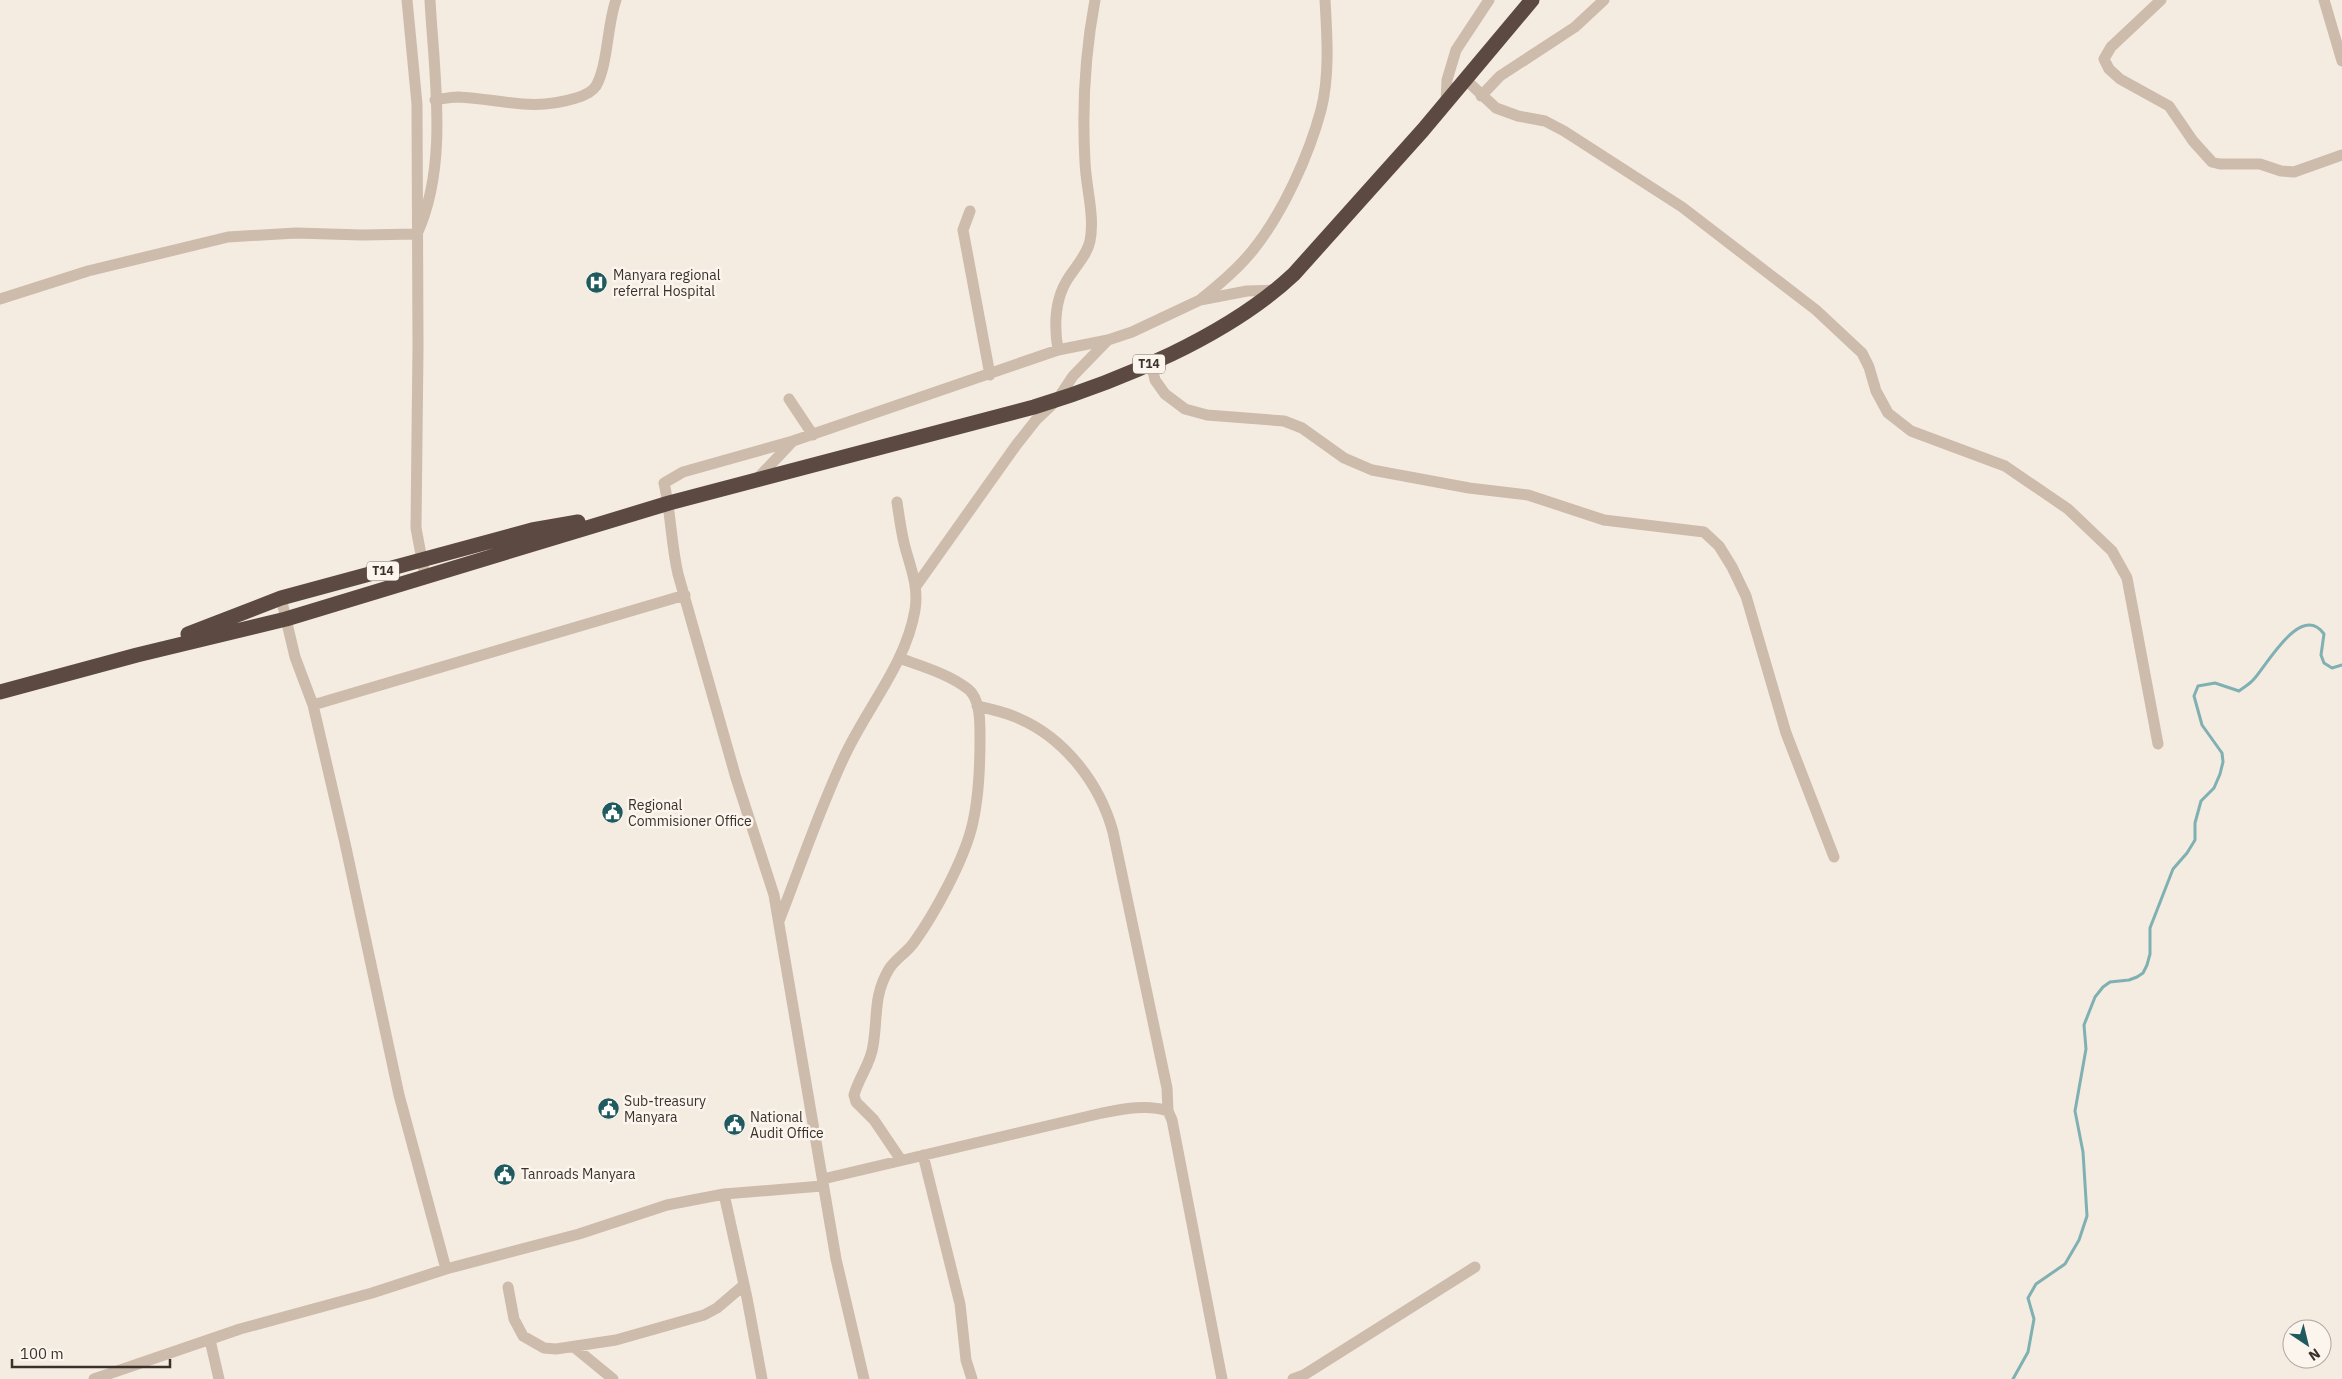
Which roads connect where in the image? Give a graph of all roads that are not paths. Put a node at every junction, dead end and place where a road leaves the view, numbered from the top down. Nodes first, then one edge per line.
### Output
1 (407, 0) edge
2 (430, 0) edge
3 (616, 0) edge
4 (1096, 0) edge
5 (1325, 0) edge
6 (1488, 0) edge
7 (1532, 0) edge
8 (1604, 0) edge
9 (2161, 0) edge
10 (2324, 0) edge
11 (2342, 61) edge
12 (1465, 80) junction
13 (1481, 96) junction
14 (435, 100) junction
15 (1446, 103) junction
16 (2342, 155) edge
17 (970, 211) dead end
18 (417, 234) junction
19 (1276, 290) junction
20 (0, 299) edge
21 (1200, 300) junction
22 (1108, 340) junction
23 (1058, 350) junction
24 (1151, 363) junction
25 (990, 375) junction
26 (789, 399) dead end
27 (1057, 400) junction
28 (813, 434) junction
29 (793, 441) junction
30 (756, 480) junction
31 (897, 502) dead end
32 (669, 503) junction
33 (637, 513) junction
34 (422, 560) junction
35 (425, 576) junction
36 (916, 586) junction
37 (685, 595) junction
38 (281, 598) junction
39 (286, 619) junction
40 (137, 655) junction
41 (899, 658) junction
42 (0, 692) edge
43 (313, 705) junction
44 (977, 706) junction
45 (2158, 744) dead end
46 (1834, 856) dead end
47 (778, 923) junction
48 (1168, 1111) junction
49 (923, 1155) junction
50 (901, 1160) junction
51 (822, 1182) junction
52 (724, 1194) junction
53 (1475, 1267) dead end
54 (446, 1269) junction
55 (744, 1285) junction
56 (508, 1287) dead end
57 (210, 1340) junction
58 (574, 1347) junction
59 (94, 1379) edge
60 (219, 1379) edge
61 (613, 1379) edge
62 (762, 1379) edge
63 (864, 1379) edge
64 (972, 1379) edge
65 (1222, 1379) edge
66 (1293, 1379) edge

1 - 18 street
2 - 14 street
3 - 14 street
4 - 23 street
5 - 21 street
6 - 15 street
7 - 12 highway, T14
8 - 13 street
9 - 16 street
10 - 11 street
12 - 13 street
12 - 15 highway, T14
13 - 45 street
14 - 18 street
15 - 19 highway, T14
17 - 25 street
18 - 20 street
18 - 34 street
19 - 21 street
19 - 24 highway, T14
21 - 22 street
22 - 23 street
22 - 27 street
23 - 25 street
24 - 27 highway, T14
24 - 46 street
25 - 28 street
26 - 28 street
27 - 30 highway, T14
27 - 36 street
28 - 29 street
29 - 30 street
29 - 32 street
30 - 32 highway, T14
31 - 36 street
32 - 33 highway, T14
32 - 37 street
33 - 34 highway, T14
33 - 35 highway, T14
34 - 35 street
34 - 38 highway, T14
35 - 39 highway, T14
36 - 41 street
37 - 43 street
37 - 47 street
38 - 39 street
38 - 40 highway, T14
39 - 40 highway, T14
39 - 43 street
40 - 42 highway, T14
41 - 44 street
41 - 47 street
43 - 54 street
44 - 48 street
44 - 50 street
47 - 51 street
48 - 49 street
48 - 65 street
49 - 50 street
49 - 64 street
50 - 51 street
51 - 52 street
51 - 63 street
52 - 54 street
52 - 55 street
53 - 66 street
54 - 57 street
55 - 58 street
55 - 62 street
56 - 58 street
57 - 59 street
57 - 60 street
58 - 61 street

